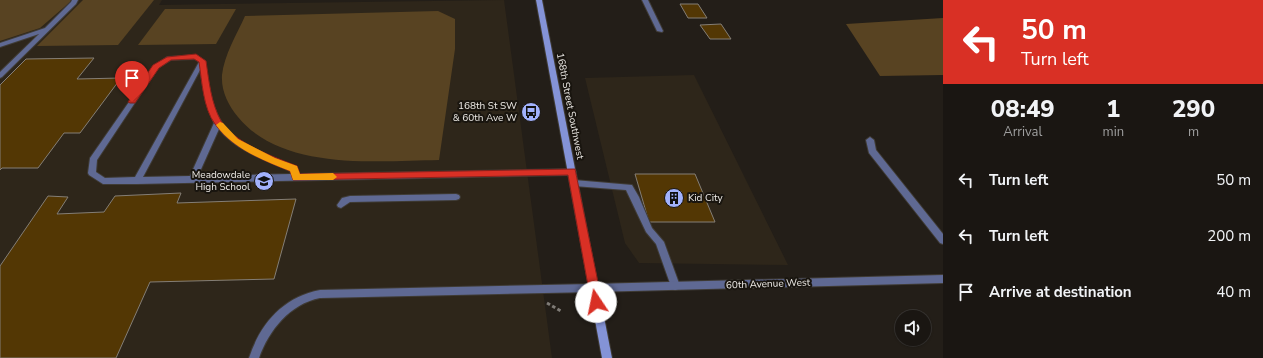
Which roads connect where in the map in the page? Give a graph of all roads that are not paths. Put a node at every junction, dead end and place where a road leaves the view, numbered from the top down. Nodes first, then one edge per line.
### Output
1 (75, 0) edge
2 (539, 0) edge
3 (645, 0) edge
4 (47, 29) junction
5 (660, 31) dead end
6 (0, 45) edge
7 (202, 61) junction
8 (0, 76) edge
9 (218, 123) junction
10 (870, 140) dead end
11 (572, 172) junction
12 (296, 177) junction
13 (192, 180) junction
14 (137, 181) junction
15 (574, 183) junction
16 (456, 196) dead end
17 (341, 205) dead end
18 (943, 240) edge
19 (943, 279) edge
20 (675, 286) junction
21 (593, 288) junction
22 (254, 358) edge
23 (607, 358) edge

1 - 4 street
2 - 11 main road, 168th Street Southwest
3 - 5 street
4 - 6 street
4 - 8 street
7 - 9 street
7 - 14 street
7 - 14 street
9 - 12 street
9 - 13 street
10 - 18 street
11 - 12 street
11 - 15 main road, 168th Street Southwest
12 - 13 street
13 - 14 street
15 - 20 street
15 - 21 main road, 168th Street Southwest
16 - 17 street
19 - 20 street, 60th Avenue West
20 - 21 street, 60th Avenue West
21 - 22 street, 60th Avenue West
21 - 23 main road, 168th Street Southwest

